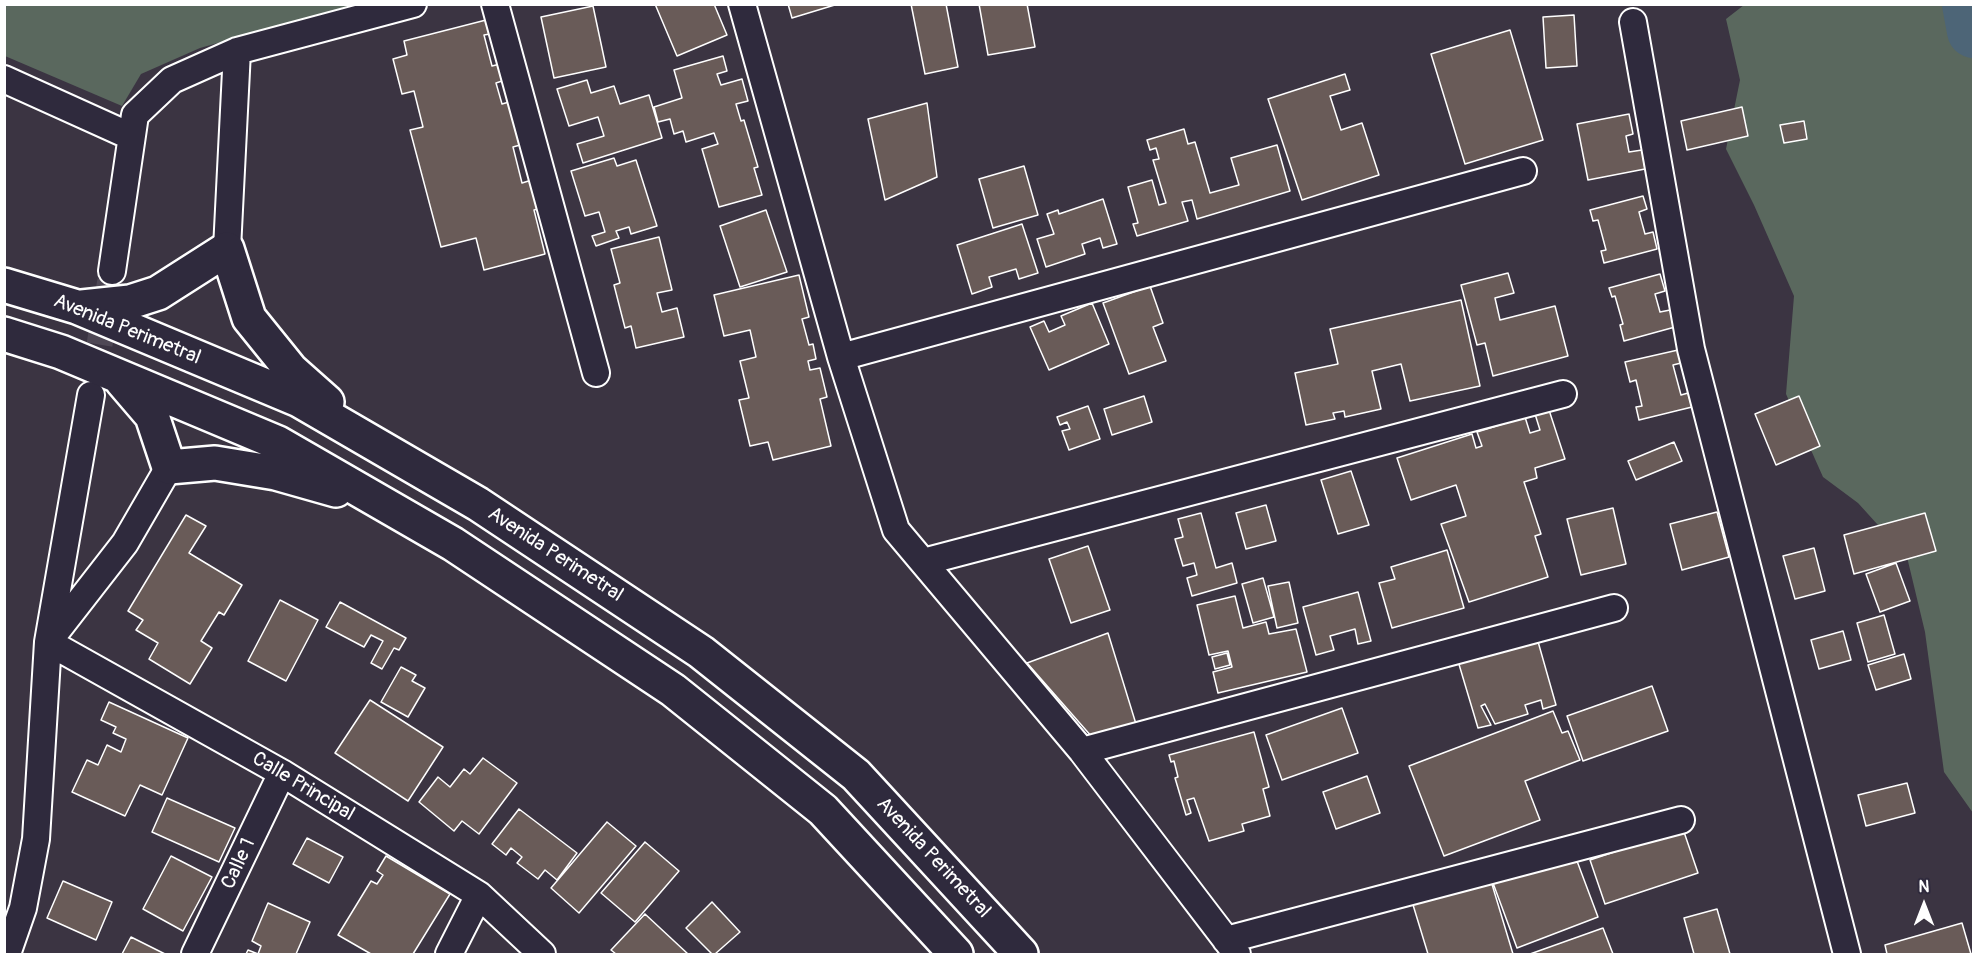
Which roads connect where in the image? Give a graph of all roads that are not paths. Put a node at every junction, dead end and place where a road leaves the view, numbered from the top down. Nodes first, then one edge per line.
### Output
1 (413, 4) edge
2 (495, 4) edge
3 (742, 4) edge
4 (1633, 22) dead end
5 (237, 51) junction
6 (4, 79) edge
7 (130, 136) junction
8 (1523, 171) dead end
9 (227, 249) junction
10 (112, 271) tunnel mouth
11 (4, 285) edge
12 (76, 307) junction
13 (4, 334) edge
14 (841, 357) junction
15 (596, 373) dead end
16 (118, 376) junction
17 (1563, 394) dead end
18 (91, 395) tunnel mouth
19 (375, 445) junction
20 (169, 467) junction
21 (381, 503) junction
22 (923, 562) junction
23 (1614, 608) dead end
24 (48, 642) junction
25 (1083, 751) junction
26 (282, 773) junction
27 (1681, 820) dead end
28 (479, 896) junction
29 (1232, 947) edge
30 (7, 954) edge
31 (195, 954) edge
32 (449, 954) edge
33 (542, 954) edge
34 (956, 954) edge
35 (1021, 954) edge
36 (1846, 954) edge

1 - 5 street
2 - 15 street
3 - 14 street
4 - 36 street
5 - 7 street
5 - 9 street
6 - 7 street
7 - 10 street
8 - 14 street
9 - 12 main road
9 - 19 main road
11 - 12 main road, Avenida Perimetral
12 - 19 main road, Avenida Perimetral
13 - 16 main road
14 - 22 street
16 - 20 main road
16 - 21 main road
17 - 22 street
18 - 24 street
19 - 35 main road, Avenida Perimetral
20 - 21 main road
20 - 24 street
21 - 34 main road
22 - 25 street
23 - 25 street
24 - 26 street, Calle Principal
24 - 30 street
25 - 29 street
26 - 28 street, Calle Principal
26 - 31 street, Calle 1
27 - 29 street
28 - 32 street
28 - 33 street, Calle Principal

